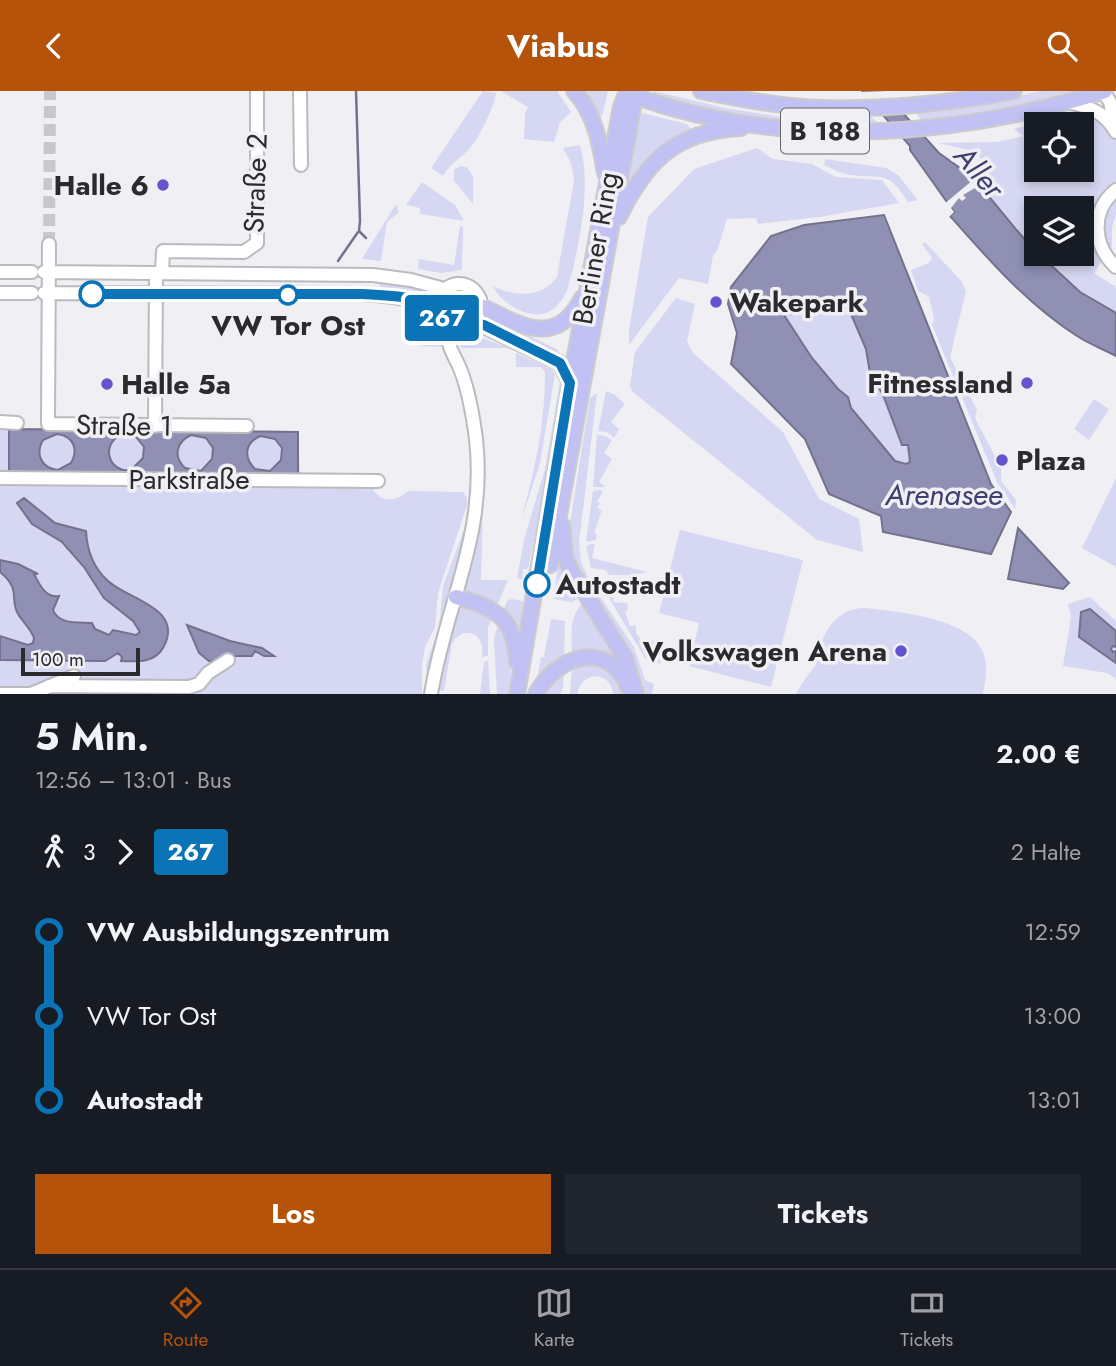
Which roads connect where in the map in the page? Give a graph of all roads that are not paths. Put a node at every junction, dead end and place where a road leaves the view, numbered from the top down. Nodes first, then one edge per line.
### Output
1 (257, 91) edge
2 (300, 91) edge
3 (574, 91) edge
4 (701, 91) edge
5 (1014, 91) edge
6 (1103, 91) edge
7 (629, 92) edge
8 (1068, 102) junction
9 (766, 127) junction
10 (1116, 131) edge
11 (301, 165) dead end
12 (607, 183) junction
13 (1116, 190) edge
14 (611, 234) junction
15 (49, 244) tunnel mouth
16 (1116, 268) edge
17 (0, 272) edge
18 (42, 272) junction
19 (159, 273) junction
20 (233, 273) junction
21 (288, 273) junction
22 (589, 284) junction
23 (444, 289) junction
24 (0, 293) edge
25 (42, 293) junction
26 (155, 294) junction
27 (234, 295) junction
28 (288, 295) junction
29 (481, 306) junction
30 (438, 310) junction
31 (445, 322) junction
32 (468, 324) junction
33 (455, 355) junction
34 (570, 383) junction
35 (0, 422) edge
36 (17, 422) dead end
37 (155, 426) junction
38 (247, 426) dead end
39 (0, 478) edge
40 (378, 481) dead end
41 (560, 510) junction
42 (456, 597) junction
43 (228, 660) dead end
44 (74, 676) dead end
45 (49, 686) junction
46 (521, 692) edge
47 (0, 694) edge
48 (29, 694) edge
49 (431, 694) edge
50 (536, 694) edge
51 (633, 694) edge

1 - 19 street, Straße 2
2 - 11 street
3 - 12 main road
4 - 5 main road, B 188
6 - 8 main road, B 188
6 - 10 street
7 - 9 main road, B 188
7 - 12 main road, Berliner Ring
7 - 14 main road, Berliner Ring
8 - 9 main road, B 188
8 - 10 street
9 - 14 main road
12 - 22 main road, Berliner Ring
13 - 16 street
14 - 41 main road, Berliner Ring
15 - 18 street
17 - 18 street
18 - 19 street
18 - 25 street
19 - 20 street
19 - 26 street
20 - 21 street
20 - 27 street
21 - 23 street
21 - 28 street
22 - 29 main road
22 - 34 main road, Berliner Ring
23 - 29 street
23 - 30 street
24 - 25 street
25 - 26 street
25 - 37 street, Straße 1
26 - 27 street
26 - 37 street
27 - 28 street
28 - 30 street
29 - 32 street
30 - 31 street
31 - 32 street
31 - 33 street
32 - 33 street
32 - 34 main road
33 - 42 street
34 - 46 main road, Berliner Ring
35 - 36 street
37 - 38 street, Straße 1
39 - 40 street, Parkstraße
41 - 46 main road, Berliner Ring
41 - 51 main road
42 - 46 main road
42 - 49 street
43 - 45 street
44 - 45 street
45 - 48 street
47 - 48 street
50 - 51 main road

